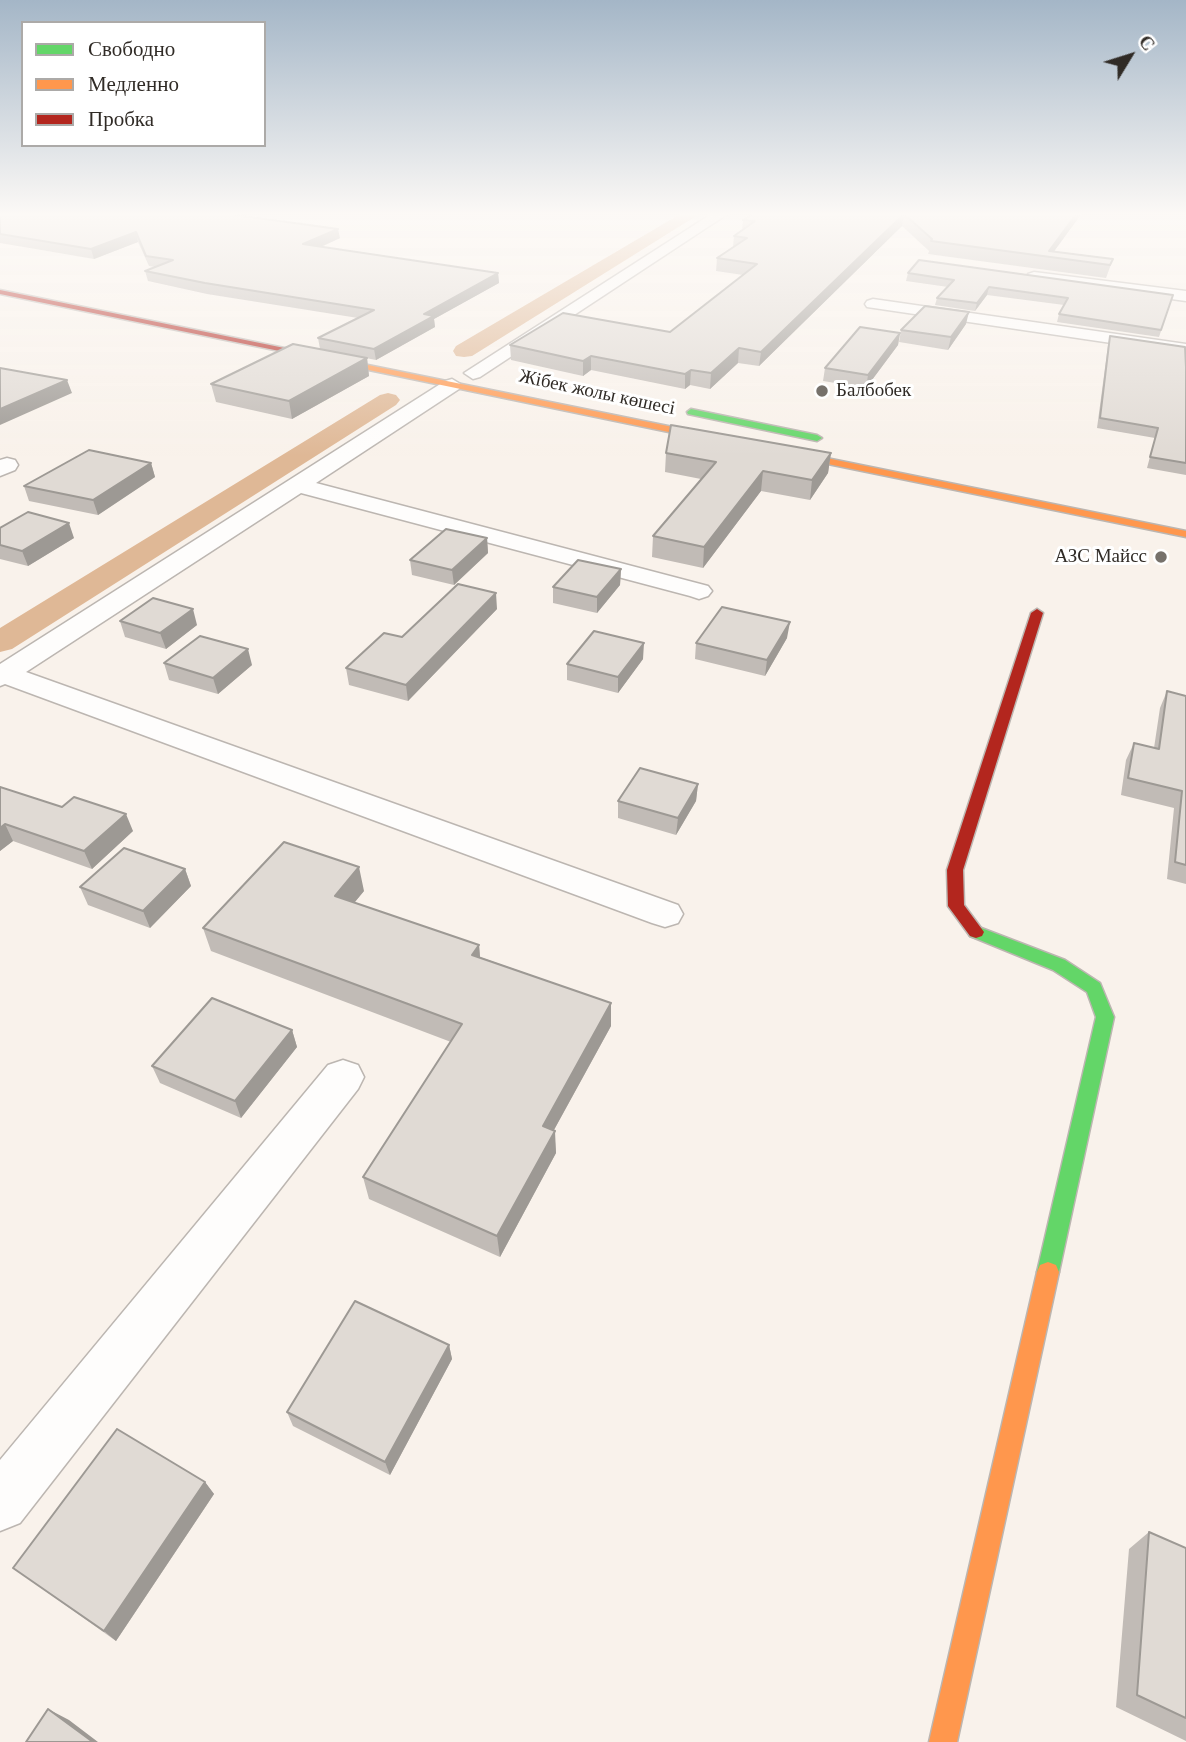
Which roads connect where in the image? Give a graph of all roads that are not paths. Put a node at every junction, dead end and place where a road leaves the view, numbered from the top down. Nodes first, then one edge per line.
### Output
1 (12, 294) edge
2 (67, 294) edge
3 (594, 294) edge
4 (873, 304) dead end
5 (1186, 349) edge
6 (500, 377) dead end
7 (463, 379) junction
8 (674, 409) dead end
9 (836, 442) dead end
10 (739, 443) edge
11 (766, 449) edge
12 (298, 485) junction
13 (1186, 534) edge
14 (699, 592) dead end
15 (1037, 613) dead end
16 (2, 676) edge
17 (665, 914) dead end
18 (343, 1077) dead end
19 (0, 1503) edge
20 (943, 1742) edge

1 - 7 main road, Жібек жолы көшесі
2 - 7 main road, Жібек жолы көшесі
3 - 7 street
4 - 5 street
6 - 7 main road, Жібек жолы көшесі
7 - 10 main road, Жібек жолы көшесі
7 - 12 street
8 - 9 main road, Жібек жолы көшесі
11 - 13 main road
12 - 14 street
12 - 16 street
15 - 20 main road
16 - 17 street
18 - 19 street

